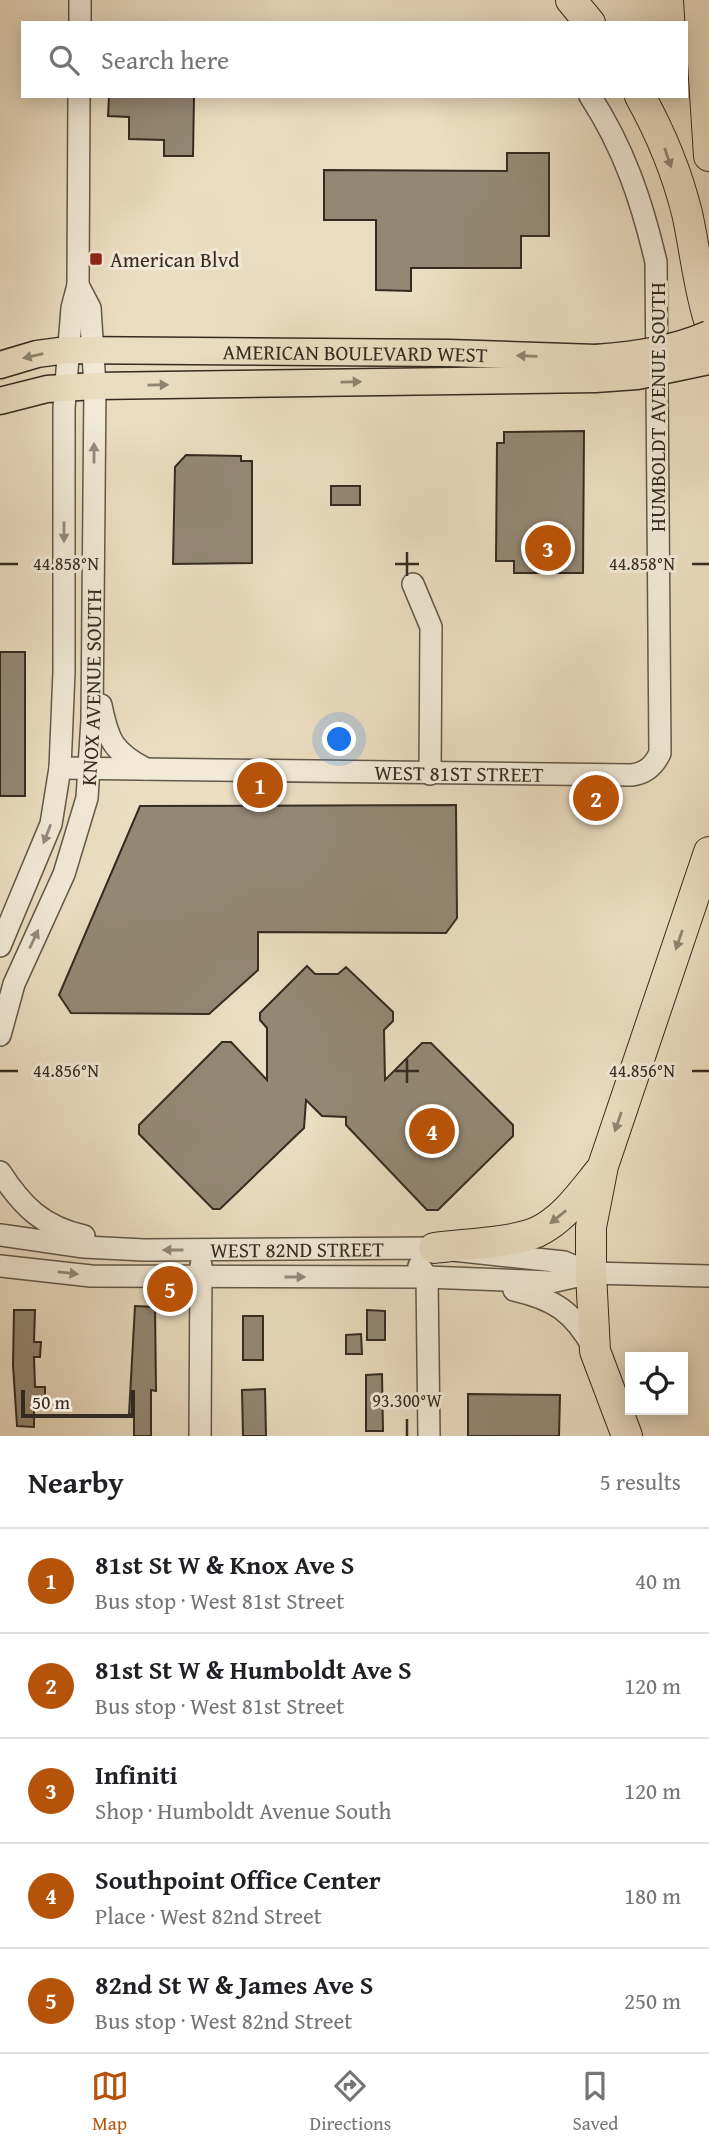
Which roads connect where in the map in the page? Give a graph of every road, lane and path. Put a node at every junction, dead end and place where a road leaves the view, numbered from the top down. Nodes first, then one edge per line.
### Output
1 (80, 0) edge
2 (571, 0) edge
3 (699, 0) edge
4 (80, 21) edge
5 (588, 21) edge
6 (79, 98) edge
7 (591, 98) edge
8 (641, 98) edge
9 (709, 156) edge
10 (709, 320) edge
11 (709, 334) edge
12 (80, 350) junction
13 (285, 352) junction
14 (709, 361) edge
15 (0, 365) edge
16 (595, 368) junction
17 (283, 383) junction
18 (94, 386) junction
19 (65, 387) junction
20 (0, 401) edge
21 (413, 584) dead end
22 (92, 668) junction
23 (60, 768) junction
24 (90, 769) junction
25 (648, 769) joint
26 (148, 770) junction
27 (430, 774) junction
28 (709, 852) edge
29 (0, 946) edge
30 (0, 1035) edge
31 (603, 1166) junction
32 (0, 1172) edge
33 (0, 1235) edge
34 (420, 1248) junction
35 (144, 1250) junction
36 (202, 1250) junction
37 (0, 1266) edge
38 (591, 1273) junction
39 (427, 1276) junction
40 (709, 1276) edge
41 (200, 1277) junction
42 (464, 1278) junction
43 (599, 1363) junction
44 (200, 1436) edge
45 (429, 1436) edge
46 (612, 1436) edge
47 (627, 1436) edge

1 - 4 street
2 - 5 highway
3 - 9 highway
6 - 12 street, KNOX AVENUE SOUTH
7 - 25 street, HUMBOLDT AVENUE SOUTH
8 -> 10 highway
11 - 16 main road, AMERICAN BOULEVARD WEST, bridge
12 - 13 main road, AMERICAN BOULEVARD WEST
12 -> 15 main road, AMERICAN BOULEVARD WEST
12 - 18 street, KNOX AVENUE SOUTH
12 - 19 street, KNOX AVENUE SOUTH
16 -> 13 main road, AMERICAN BOULEVARD WEST
13 - 17 main road
14 - 16 main road, AMERICAN BOULEVARD WEST, bridge
17 -> 16 main road, AMERICAN BOULEVARD WEST
18 -> 17 main road, AMERICAN BOULEVARD WEST
18 - 19 main road, AMERICAN BOULEVARD WEST
22 -> 18 street, KNOX AVENUE SOUTH
19 - 20 main road, AMERICAN BOULEVARD WEST
19 -> 23 street, KNOX AVENUE SOUTH
21 - 27 street
22 - 24 street, KNOX AVENUE SOUTH
22 - 26 street
23 - 24 street, WEST 81ST STREET
23 -> 29 street, KNOX AVENUE SOUTH
24 - 26 street, WEST 81ST STREET
30 -> 24 street, KNOX AVENUE SOUTH
25 - 27 street, WEST 81ST STREET
26 - 27 street, WEST 81ST STREET
28 -> 31 highway
31 -> 34 highway
31 - 38 highway
32 - 35 street
33 - 35 street, WEST 82ND STREET
34 - 36 street, WEST 82ND STREET
34 - 38 street, WEST 82ND STREET
34 - 39 street
36 -> 35 street, WEST 82ND STREET
36 - 41 street
37 -> 41 street, WEST 82ND STREET
38 - 40 street, WEST 82ND STREET
38 - 42 street, WEST 82ND STREET
38 - 43 highway
41 -> 39 street, WEST 82ND STREET
39 - 42 street, WEST 82ND STREET
39 - 45 street
41 - 44 street
42 - 43 street
43 - 46 street
43 - 47 highway

